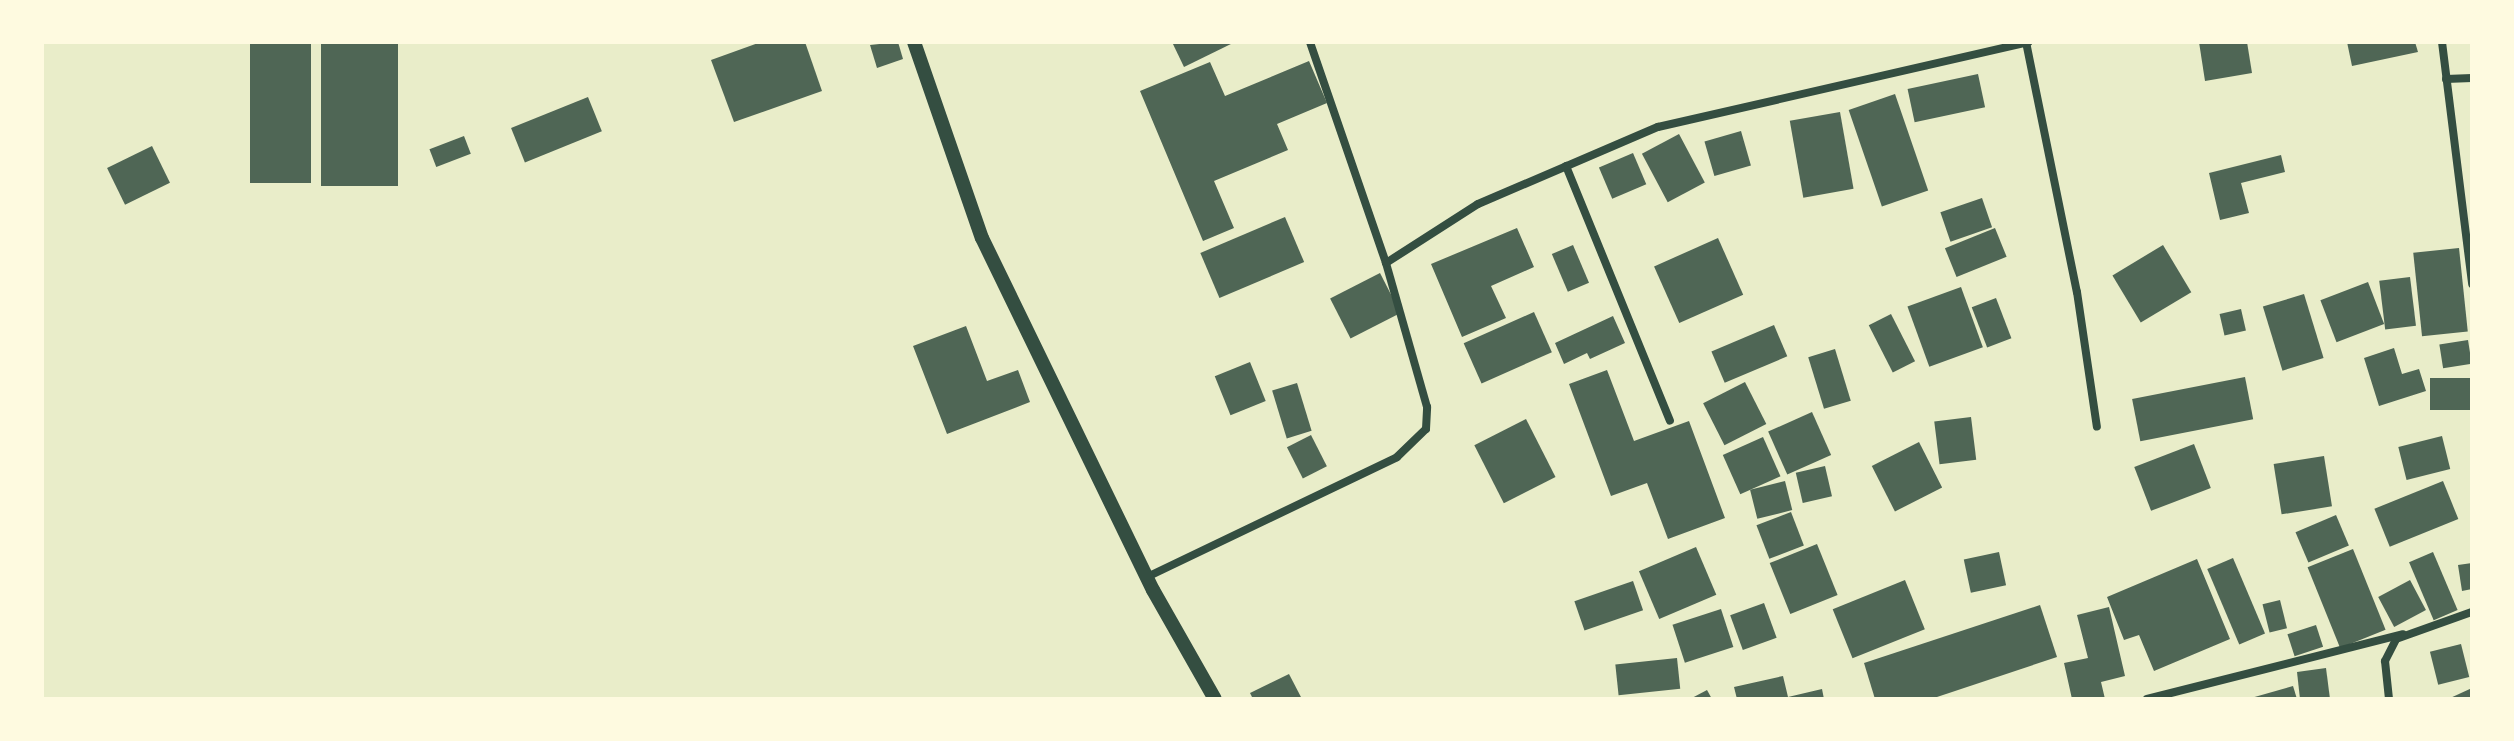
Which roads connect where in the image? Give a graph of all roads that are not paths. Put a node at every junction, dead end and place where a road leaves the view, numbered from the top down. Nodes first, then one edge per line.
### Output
1 (914, 42) edge
2 (1310, 42) edge
3 (2027, 42) edge
4 (2442, 42) edge
5 (2472, 78) edge
6 (2446, 79) junction
7 (1566, 166) junction
8 (1386, 263) junction
9 (2472, 284) edge
10 (1670, 421) dead end
11 (2097, 427) dead end
12 (1147, 577) junction
13 (2472, 612) edge
14 (2403, 634) junction
15 (1215, 699) edge
16 (2147, 699) edge
17 (2389, 699) edge

1 - 12 street
2 - 8 street
3 - 7 street
3 - 11 street
4 - 6 street
5 - 6 street
6 - 9 street
7 - 8 street
7 - 10 street
8 - 12 street
12 - 15 street
13 - 14 street
14 - 16 street
14 - 17 street

